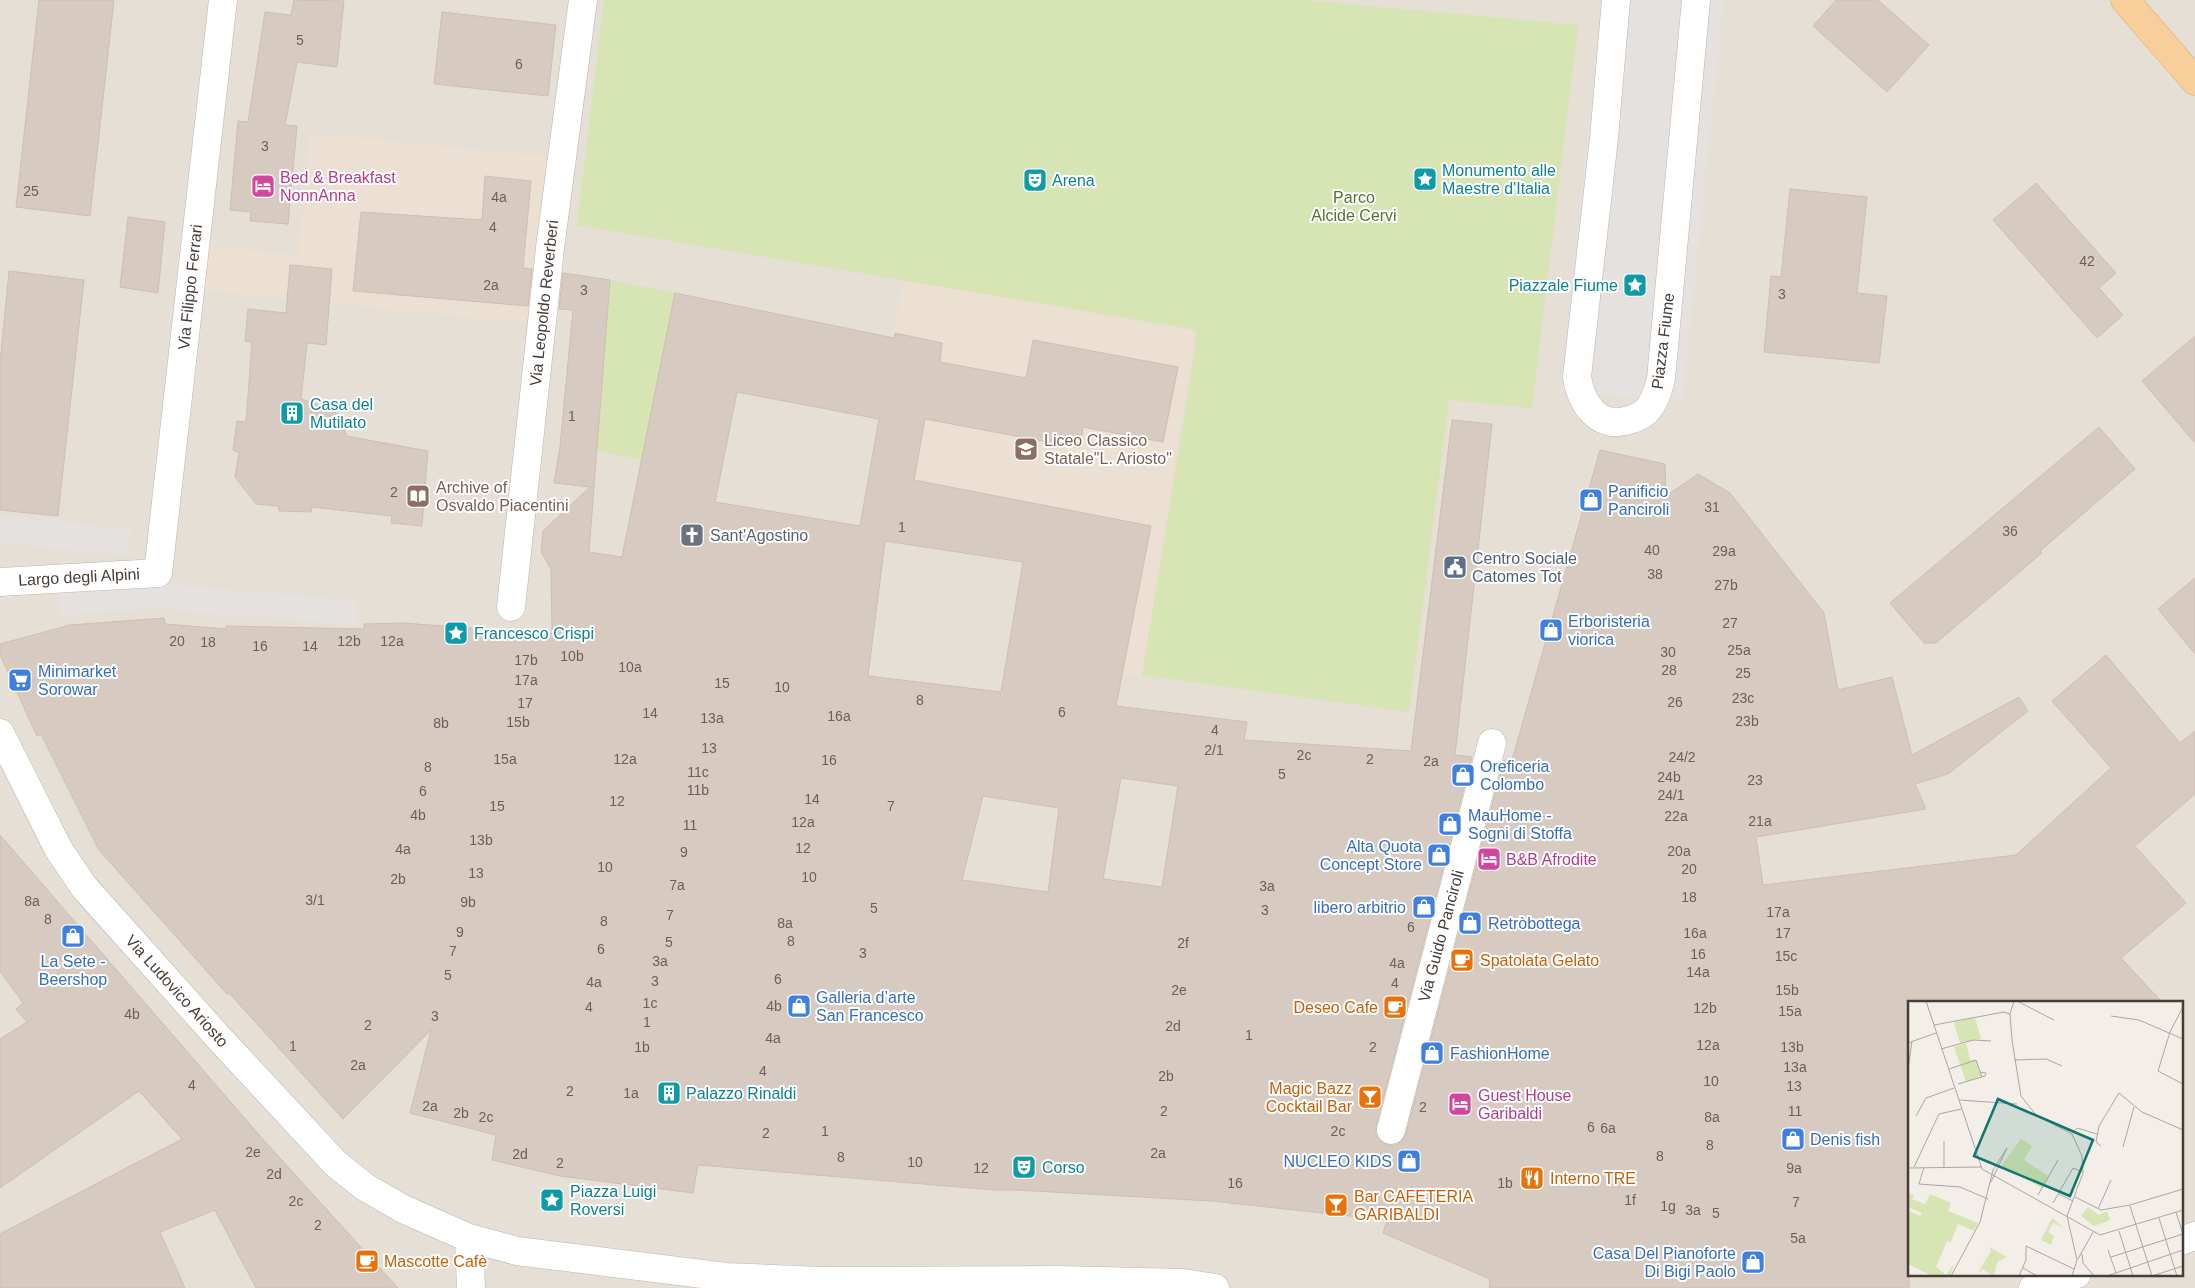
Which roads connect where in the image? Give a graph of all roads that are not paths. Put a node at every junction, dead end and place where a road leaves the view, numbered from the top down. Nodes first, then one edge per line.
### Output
1 (223, 0) edge
2 (583, 0) edge
3 (1616, 0) edge
4 (1696, 0) edge
5 (2125, 0) edge
6 (2195, 81) edge
7 (158, 573) joint
8 (0, 582) edge
9 (511, 607) dead end
10 (0, 733) edge
11 (1492, 743) dead end
12 (1391, 1130) dead end
13 (2195, 1236) edge
14 (469, 1238) junction
15 (2182, 1241) edge
16 (2070, 1276) edge
17 (727, 1283) edge
18 (471, 1288) edge
19 (1215, 1288) edge
20 (2034, 1288) edge

1 - 7 street, Via Filippo Ferrari
2 - 9 street, Via Leopoldo Reverberi
3 - 4 street, Piazza Fiume
5 - 6 main road
7 - 8 street, Largo degli Alpini
10 - 14 street, Via Ludovico Ariosto
11 - 12 street, Via Guido Panciroli
13 - 15 street
14 - 17 street
14 - 18 street
16 - 20 street
17 - 19 street

